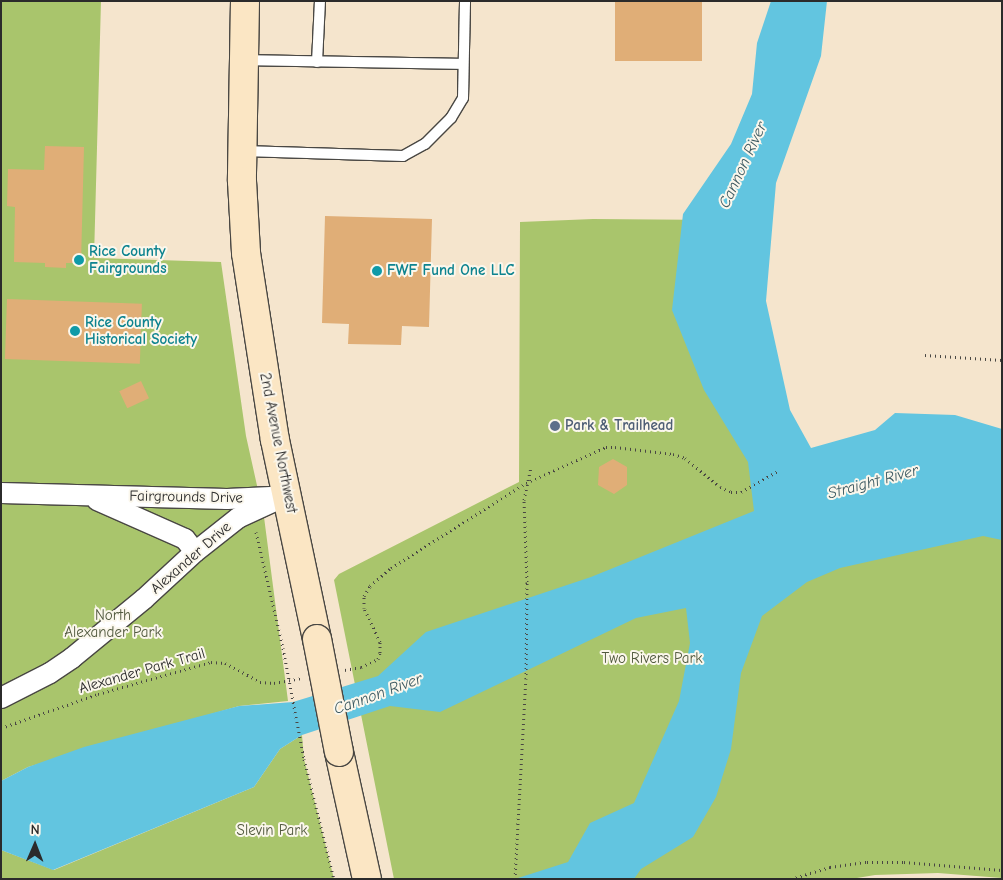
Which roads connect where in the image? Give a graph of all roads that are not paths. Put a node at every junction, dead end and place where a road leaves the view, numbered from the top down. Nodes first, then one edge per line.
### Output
1 (245, 1) edge
2 (320, 1) edge
3 (465, 1) edge
4 (244, 60) junction
5 (317, 62) junction
6 (464, 64) junction
7 (243, 151) junction
8 (1, 493) edge
9 (83, 495) junction
10 (288, 495) junction
11 (195, 552) junction
12 (1, 698) edge
13 (367, 879) edge

1 - 4 street, 2nd Avenue Northwest
2 - 5 lane
3 - 6 lane
4 - 5 lane
4 - 7 street, 2nd Avenue Northwest
5 - 6 lane
6 - 7 lane
7 - 10 street, 2nd Avenue Northwest
8 - 9 street, Fairgrounds Drive
9 - 10 street, Fairgrounds Drive
9 - 11 street, Fairgrounds Drive
10 - 11 street, Alexander Drive
10 - 13 street, 2nd Avenue Northwest, bridge
11 - 12 street, Alexander Drive

